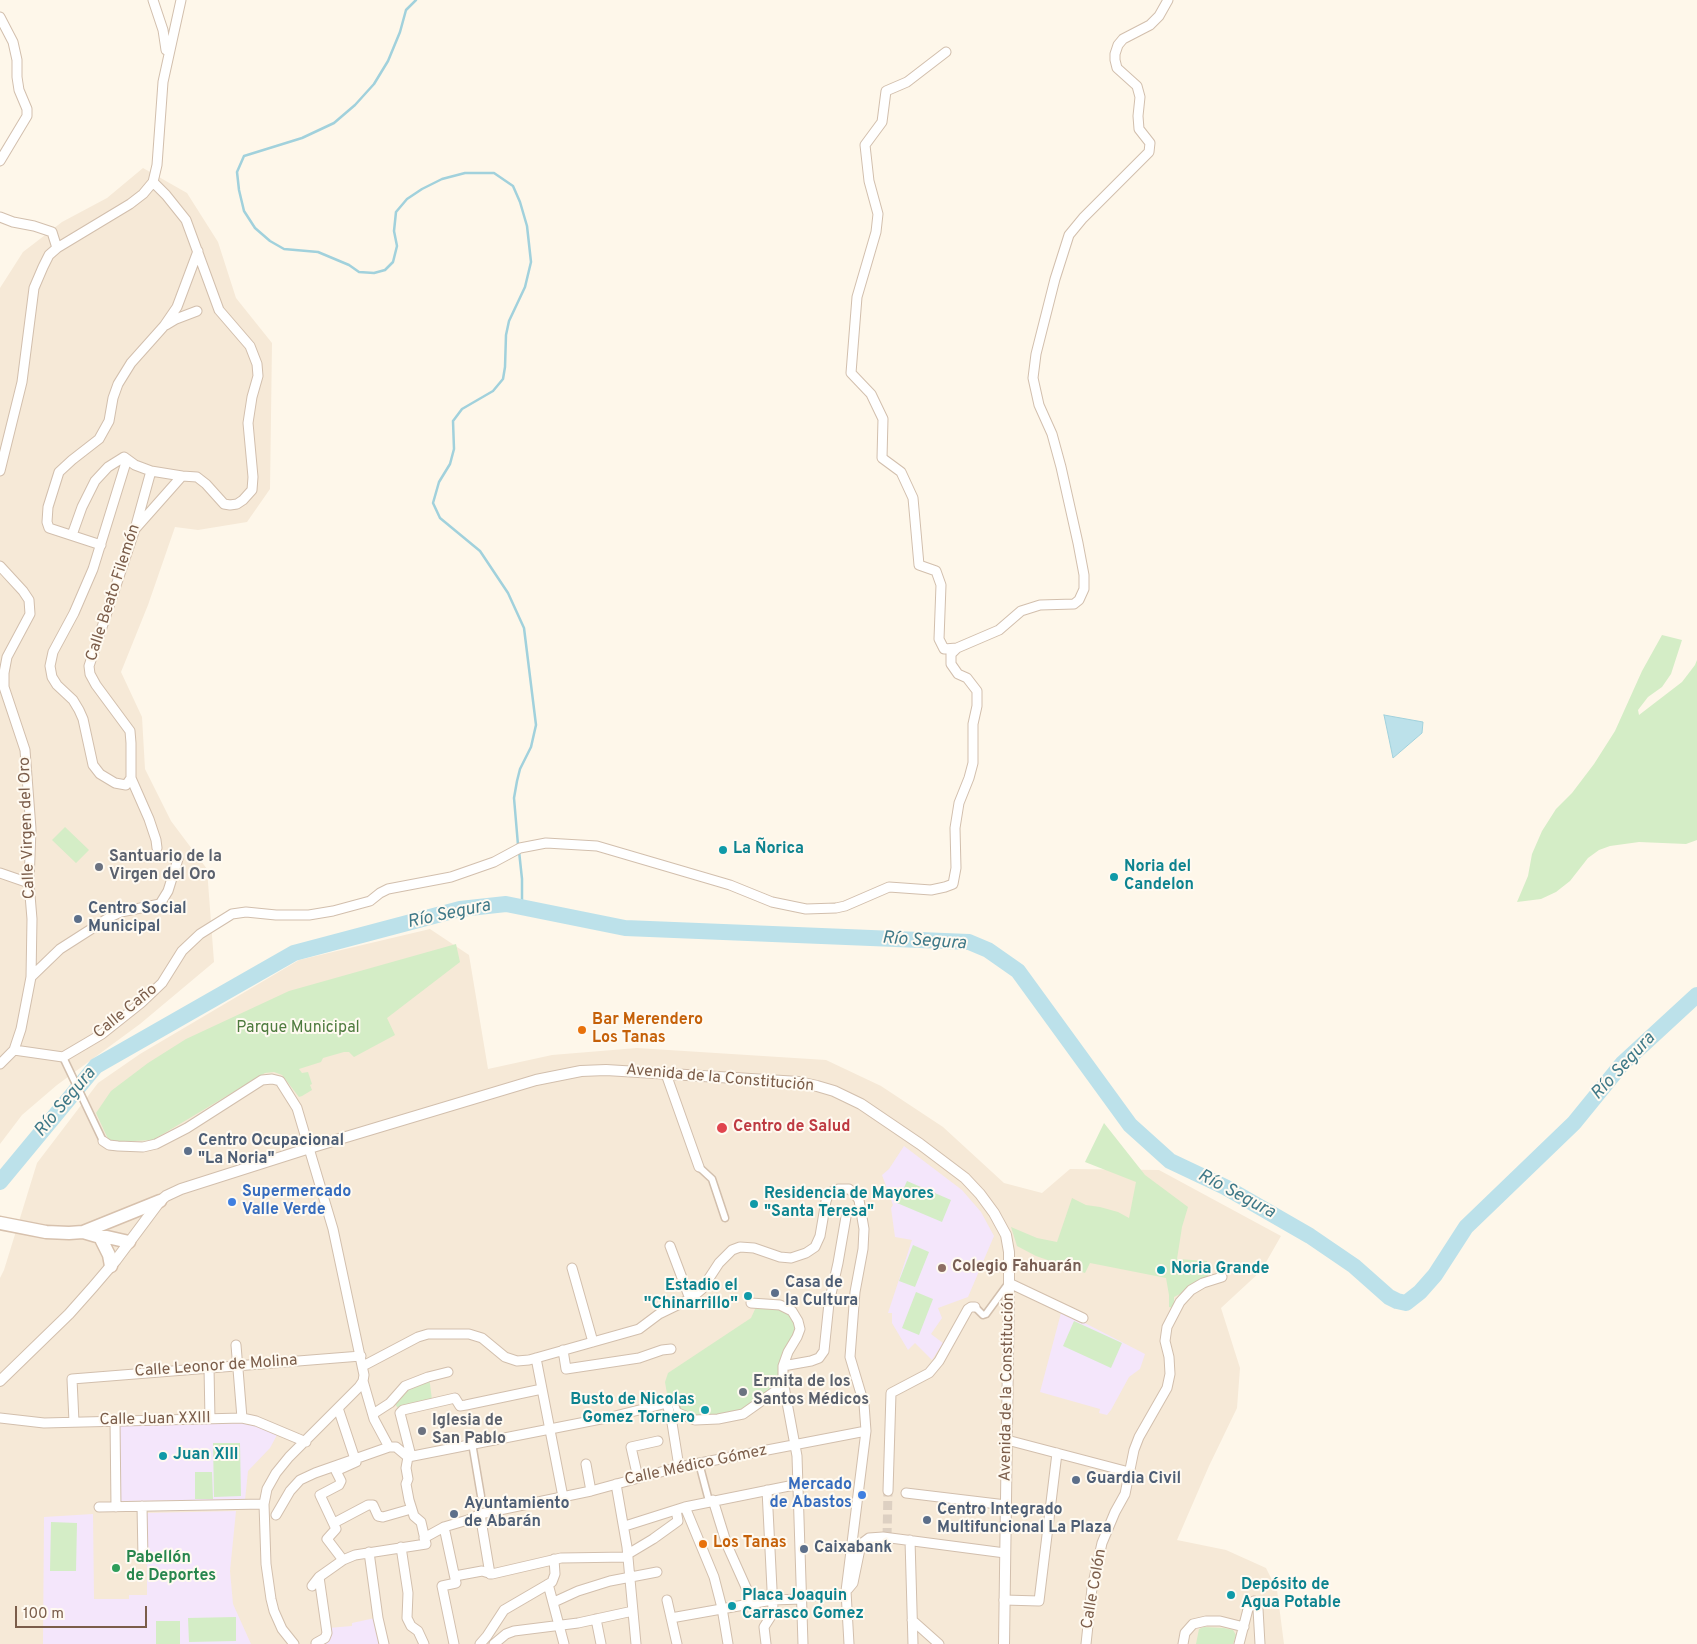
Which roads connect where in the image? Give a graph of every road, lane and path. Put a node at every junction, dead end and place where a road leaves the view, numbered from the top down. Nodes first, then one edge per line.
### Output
1 (153, 0) edge
2 (181, 0) edge
3 (1168, 0) edge
4 (0, 17) edge
5 (946, 52) dead end
6 (167, 58) junction
7 (0, 162) edge
8 (153, 182) junction
9 (0, 217) edge
10 (57, 248) junction
11 (198, 250) junction
12 (198, 311) dead end
13 (164, 326) junction
14 (125, 458) junction
15 (0, 471) edge
16 (152, 471) junction
17 (182, 476) junction
18 (134, 530) junction
19 (72, 535) junction
20 (101, 544) junction
21 (0, 566) edge
22 (957, 648) junction
23 (131, 778) junction
24 (157, 848) dead end
25 (178, 859) dead end
26 (0, 873) edge
27 (29, 883) junction
28 (31, 976) junction
29 (14, 1050) junction
30 (63, 1057) junction
31 (0, 1064) edge
32 (666, 1074) junction
33 (103, 1141) joint
34 (309, 1148) junction
35 (699, 1167) joint
36 (160, 1201) junction
37 (847, 1211) dead end
38 (725, 1218) dead end
39 (0, 1222) edge
40 (100, 1232) junction
41 (129, 1242) junction
42 (670, 1246) dead end
43 (111, 1266) junction
44 (572, 1268) dead end
45 (1222, 1277) dead end
46 (1010, 1283) junction
47 (690, 1299) junction
48 (751, 1302) dead end
49 (975, 1307) joint
50 (1083, 1318) dead end
51 (593, 1342) junction
52 (236, 1345) dead end
53 (671, 1349) dead end
54 (563, 1350) junction
55 (361, 1356) junction
56 (536, 1358) junction
57 (238, 1366) junction
58 (363, 1366) junction
59 (783, 1366) junction
60 (209, 1368) junction
61 (448, 1372) dead end
62 (0, 1381) edge
63 (363, 1381) junction
64 (784, 1384) junction
65 (542, 1389) junction
66 (669, 1401) junction
67 (338, 1408) junction
68 (678, 1412) joint
69 (373, 1414) junction
70 (0, 1418) edge
71 (210, 1418) junction
72 (242, 1418) junction
73 (115, 1420) junction
74 (74, 1422) junction
75 (550, 1428) junction
76 (866, 1431) junction
77 (1007, 1440) junction
78 (658, 1441) dead end
79 (306, 1442) junction
80 (472, 1443) junction
81 (795, 1445) junction
82 (389, 1447) junction
83 (1057, 1453) junction
84 (409, 1456) junction
85 (356, 1458) junction
86 (700, 1463) junction
87 (586, 1464) dead end
88 (680, 1467) junction
89 (1129, 1472) junction
90 (638, 1478) junction
91 (616, 1484) junction
92 (799, 1484) junction
93 (766, 1490) junction
94 (591, 1491) junction
95 (888, 1491) tunnel mouth
96 (906, 1493) dead end
97 (481, 1496) dead end
98 (563, 1496) junction
99 (711, 1501) junction
100 (264, 1504) junction
101 (1006, 1505) junction
102 (142, 1506) junction
103 (99, 1507) dead end
104 (116, 1507) junction
105 (681, 1508) junction
106 (412, 1509) junction
107 (480, 1514) junction
108 (276, 1515) dead end
109 (334, 1523) junction
110 (625, 1526) junction
111 (444, 1527) junction
112 (910, 1540) junction
113 (425, 1541) junction
114 (401, 1547) junction
115 (369, 1552) junction
116 (1005, 1553) junction
117 (628, 1555) junction
118 (144, 1558) dead end
119 (343, 1560) junction
120 (554, 1560) junction
121 (657, 1572) dead end
122 (490, 1574) junction
123 (455, 1576) junction
124 (319, 1577) junction
125 (630, 1578) junction
126 (548, 1584) junction
127 (312, 1586) dead end
128 (846, 1593) junction
129 (802, 1598) junction
130 (667, 1600) dead end
131 (772, 1600) junction
132 (1004, 1600) junction
133 (554, 1602) junction
134 (753, 1603) junction
135 (722, 1608) junction
136 (633, 1611) junction
137 (671, 1618) junction
138 (596, 1619) junction
139 (912, 1620) junction
140 (560, 1626) junction
141 (1244, 1627) junction
142 (316, 1643) dead end
143 (294, 1644) edge
144 (384, 1644) edge
145 (424, 1644) edge
146 (454, 1644) edge
147 (480, 1644) edge
148 (494, 1644) edge
149 (564, 1644) edge
150 (601, 1644) edge
151 (636, 1644) edge
152 (677, 1644) edge
153 (728, 1644) edge
154 (766, 1644) edge
155 (803, 1644) edge
156 (849, 1644) edge
157 (913, 1644) edge
158 (939, 1644) edge
159 (1004, 1644) edge
160 (1086, 1644) edge
161 (1183, 1644) edge
162 (1239, 1644) edge
163 (1260, 1644) edge

1 - 6 street
2 - 6 street
3 - 22 street
4 - 7 street
5 - 22 street
6 - 8 street
8 - 10 street
8 - 11 street
9 - 10 street
10 - 15 street
11 - 13 street
11 - 17 street
12 - 13 street
13 - 19 street
14 - 16 street
14 - 19 street
14 - 20 street
16 - 17 street
16 - 18 street, Calle Beato Filemón
17 - 18 street
18 - 23 street, Calle Beato Filemón
19 - 20 street
20 - 23 street
21 - 27 street, Calle Virgen del Oro
22 - 30 street, Calle Caño
23 - 24 street, Calle Beato Filemón
25 - 28 street
26 - 27 street
27 - 28 street, Calle Virgen del Oro
28 - 29 street, Calle Virgen del Oro
29 - 30 street
29 - 31 street
30 - 33 street
32 - 34 street, Avenida de la Constitución
32 - 35 street
32 - 46 street, Avenida de la Constitución
33 - 34 street
34 - 36 street, Avenida de la Constitución
34 - 55 street
35 - 38 street
36 - 40 main road
36 - 41 street
37 - 59 street
39 - 40 main road
40 - 41 main road
40 - 43 main road
41 - 43 street
42 - 47 street
43 - 62 street
44 - 51 street
45 - 89 street, Calle Colón
46 - 49 street
46 - 50 street
46 - 77 street, Avenida de la Constitución
47 - 51 street
47 - 76 street
48 - 59 street
49 - 95 street
51 - 54 street
52 - 57 street
53 - 54 street
54 - 56 street
55 - 57 street, Calle Leonor de Molina
55 - 58 street
56 - 58 street
56 - 65 street
57 - 60 street, Calle Leonor de Molina
57 - 72 street
58 - 63 street
59 - 64 street
60 - 71 street
60 - 74 street, Calle Leonor de Molina
61 - 69 street
63 - 67 street
63 - 69 street
64 - 68 street
64 - 81 street
65 - 75 street
65 - 84 street
66 - 68 street
66 - 75 street
66 - 88 street
67 - 79 street
67 - 85 street
69 - 82 street
70 - 74 street, Calle Juan XXIII
71 - 72 street, Calle Juan XXIII
71 - 73 street, Calle Juan XXIII
72 - 79 street, Calle Juan XXIII
73 - 74 street, Calle Juan XXIII
73 - 104 street
75 - 80 street
75 - 98 street
76 - 81 street, Calle Médico Gómez
76 - 128 street
77 - 83 street
77 - 101 street, Avenida de la Constitución
78 - 90 street
79 - 100 street
80 - 84 street
80 - 97 street
81 - 86 street, Calle Médico Gómez
81 - 92 street
82 - 84 street
82 - 85 street
83 - 89 street
83 - 132 street
84 - 106 street
85 - 108 street
85 - 109 street
86 - 88 street, Calle Médico Gómez
86 - 99 street
87 - 94 street
88 - 90 street, Calle Médico Gómez
89 - 160 street, Calle Colón
90 - 91 street, Calle Médico Gómez
91 - 94 street, Calle Médico Gómez
91 - 110 street
92 - 93 street
92 - 129 street
93 - 99 street
93 - 131 street
94 - 98 street, Calle Médico Gómez
96 - 101 street
98 - 107 street, Calle Médico Gómez
99 - 105 street
99 - 134 street
100 - 102 street
100 - 143 street
101 - 116 street, Avenida de la Constitución
102 - 104 street
102 - 118 street
103 - 104 street
105 - 110 street
105 - 117 street
105 - 135 street
106 - 109 street
106 - 113 street
107 - 111 street, Calle Médico Gómez
107 - 122 street
109 - 119 street
110 - 117 street
111 - 113 street, Calle Médico Gómez
111 - 123 street
112 - 116 street
112 - 128 street
112 - 139 street
113 - 114 street
114 - 115 street
114 - 145 street
115 - 119 street
115 - 144 street
116 - 132 street, Avenida de la Constitución
117 - 120 street
117 - 125 street
119 - 124 street
120 - 122 street
120 - 126 street
121 - 125 street
122 - 123 street
123 - 146 street
124 - 127 street
124 - 142 street
125 - 133 street
125 - 136 street
126 - 133 street
126 - 147 street
128 - 129 street
128 - 156 street
129 - 131 street
129 - 155 street
130 - 137 street
131 - 134 street
131 - 154 street
132 - 159 street, Avenida de la Constitución
133 - 140 street
134 - 135 street
135 - 137 street
135 - 153 street
136 - 138 street
136 - 151 street
137 - 152 street
138 - 140 street
138 - 150 street
139 - 157 street
139 - 158 street
140 - 148 street
140 - 149 street
141 - 161 street
141 - 162 street
141 - 163 street

